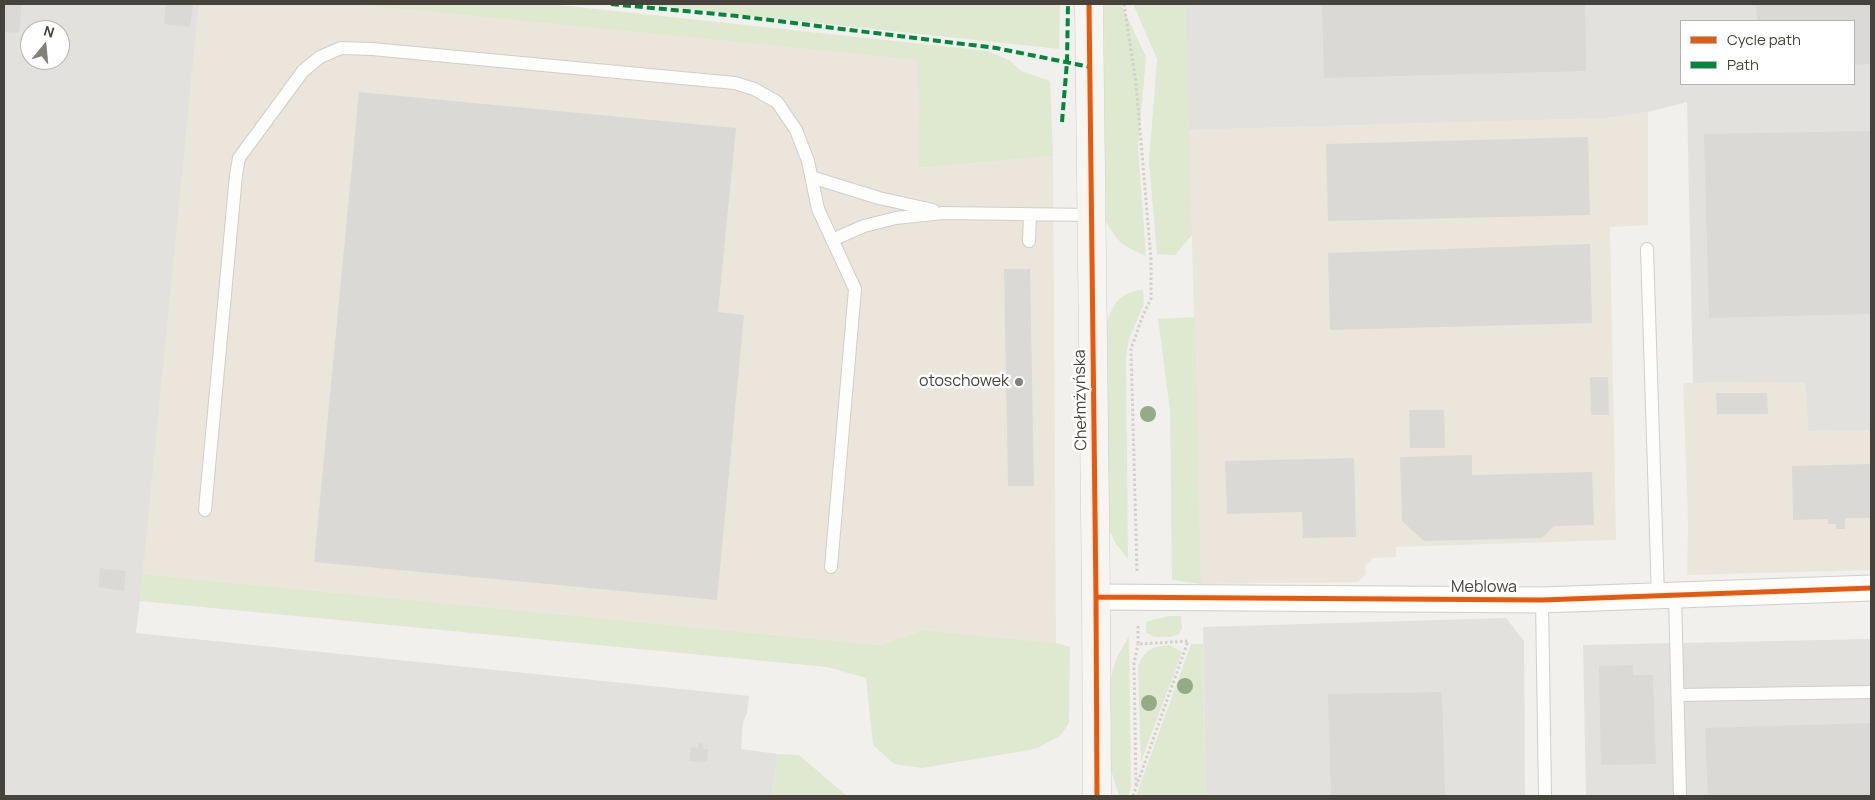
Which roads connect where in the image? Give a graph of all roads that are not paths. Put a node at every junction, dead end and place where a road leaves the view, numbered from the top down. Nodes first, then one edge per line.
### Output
1 (1089, 4) edge
2 (811, 177) junction
3 (943, 213) junction
4 (1030, 215) junction
5 (1091, 215) junction
6 (832, 240) junction
7 (1029, 241) dead end
8 (1646, 249) dead end
9 (205, 510) dead end
10 (831, 567) dead end
11 (1871, 588) edge
12 (1666, 595) junction
13 (1096, 597) junction
14 (1542, 600) junction
15 (1871, 692) edge
16 (1678, 695) junction
17 (1097, 796) edge
18 (1546, 796) edge
19 (1680, 796) edge

1 - 5 street, Chełmżyńska
2 - 3 lane
2 - 6 lane
2 - 9 lane
3 - 4 lane
3 - 6 lane
4 - 5 lane
4 - 7 lane
5 - 13 street, Chełmżyńska
6 - 10 lane
8 - 12 lane
11 - 12 street, Meblowa
12 - 14 street, Meblowa
12 - 16 lane
13 - 14 street, Meblowa
13 - 17 street, Chełmżyńska
14 - 18 lane
15 - 16 lane
16 - 19 lane

